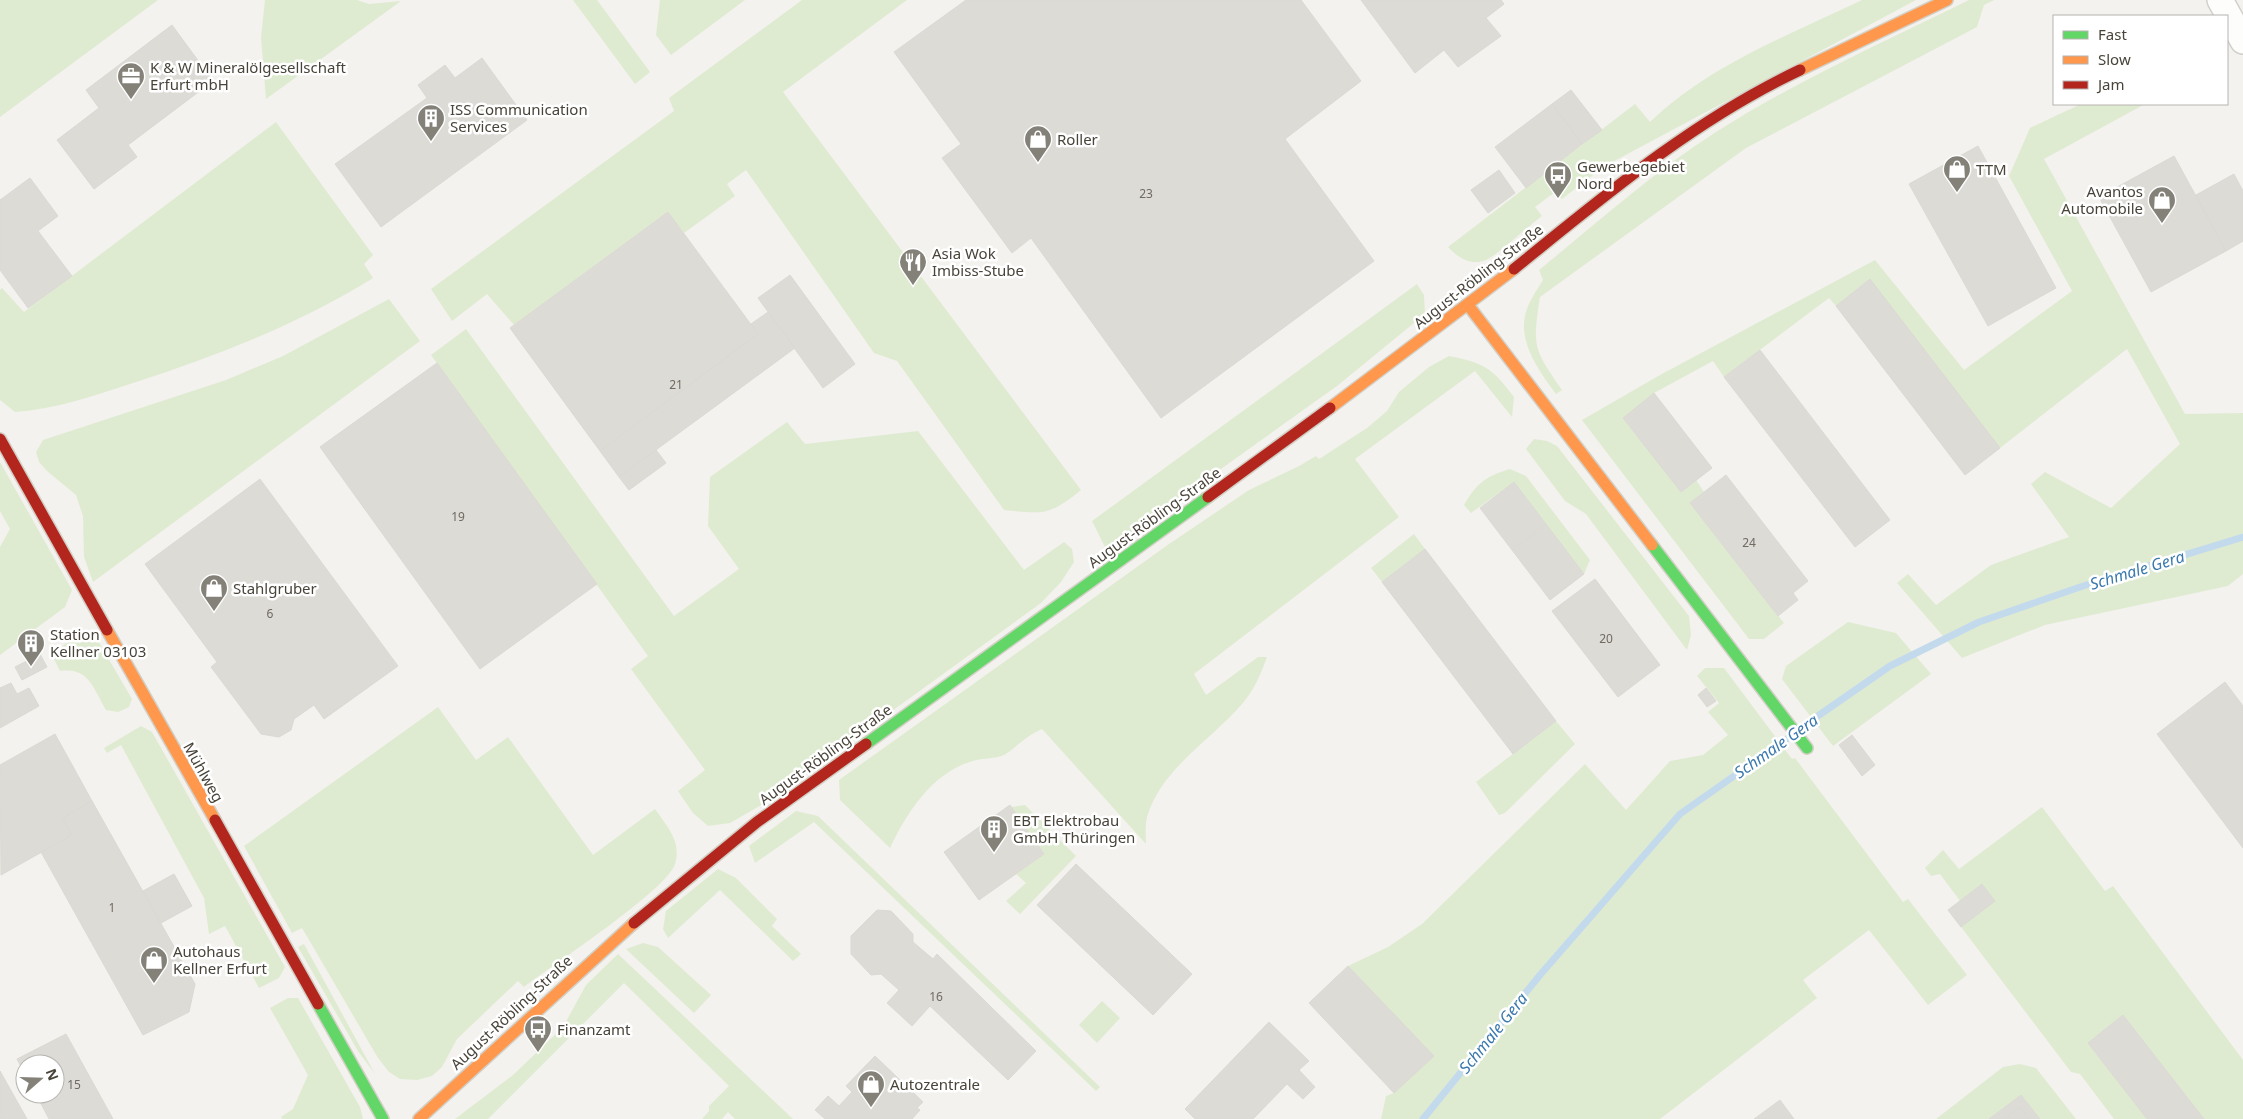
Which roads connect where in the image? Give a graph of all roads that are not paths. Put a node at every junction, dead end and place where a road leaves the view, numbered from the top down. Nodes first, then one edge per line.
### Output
1 (1947, 0) edge
2 (2220, 0) edge
3 (2243, 41) edge
4 (1468, 305) junction
5 (0, 439) edge
6 (1807, 748) dead end
7 (384, 1119) edge
8 (419, 1119) edge

1 - 4 street, August-Röbling-Straße
2 - 3 street
4 - 6 street
4 - 8 street, August-Röbling-Straße
5 - 7 street, Mühlweg

